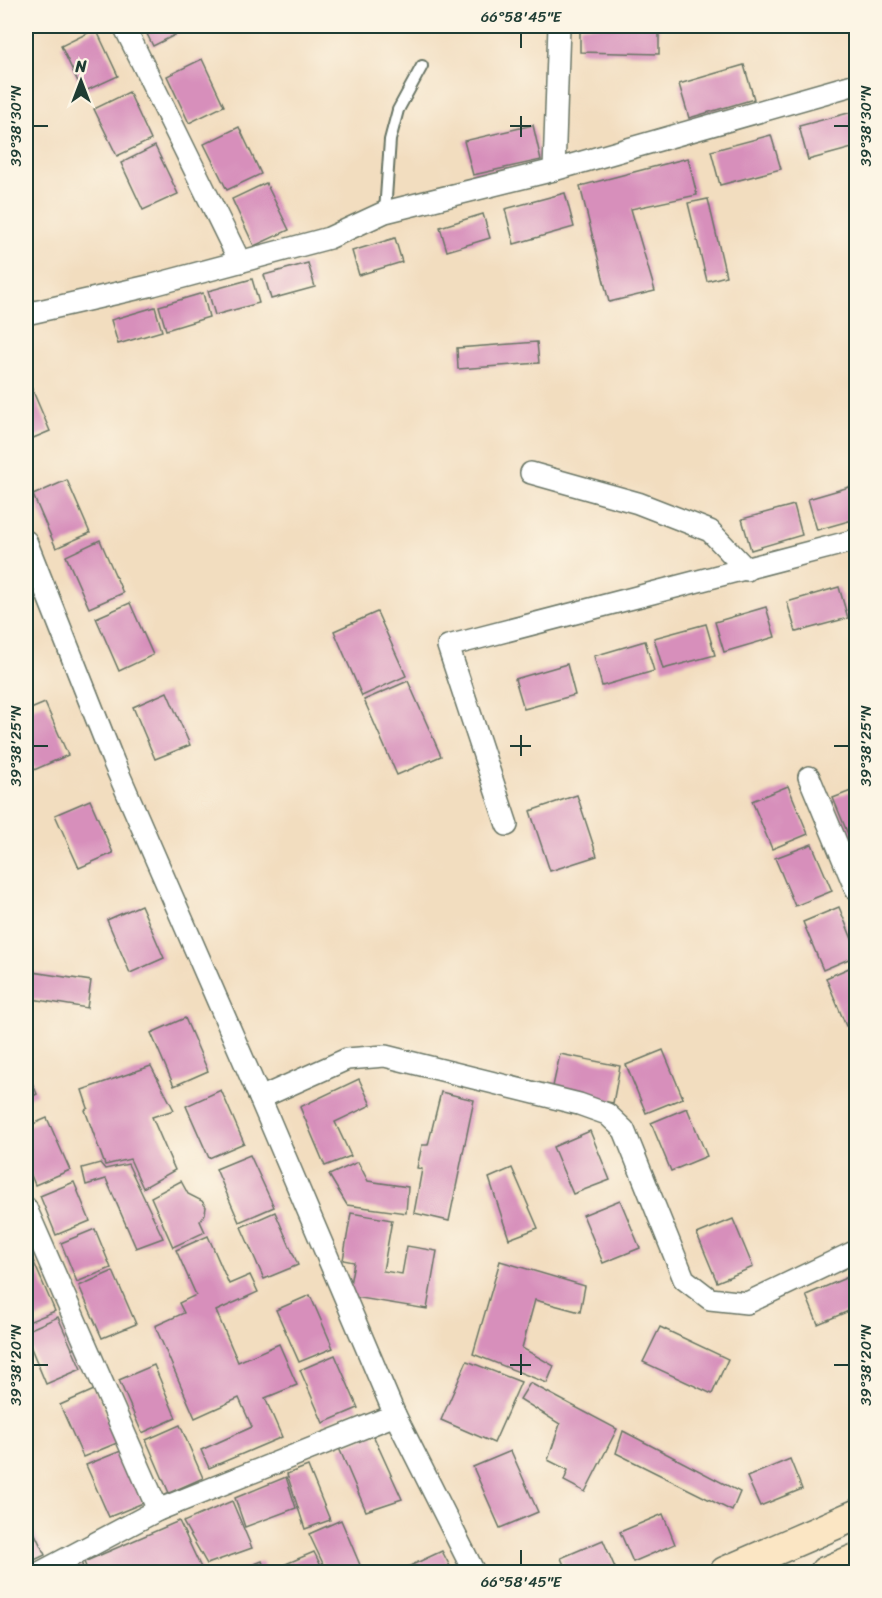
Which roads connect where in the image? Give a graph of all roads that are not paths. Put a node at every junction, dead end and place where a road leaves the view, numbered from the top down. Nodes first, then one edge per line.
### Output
1 (124, 26) edge
2 (559, 26) edge
3 (422, 66) dead end
4 (856, 84) edge
5 (554, 170) junction
6 (385, 212) junction
7 (240, 262) junction
8 (26, 314) edge
9 (531, 473) dead end
10 (856, 540) edge
11 (26, 541) edge
12 (747, 570) junction
13 (809, 777) dead end
14 (507, 825) dead end
15 (856, 890) edge
16 (260, 1098) junction
17 (26, 1209) edge
18 (856, 1251) edge
19 (394, 1415) junction
20 (158, 1510) junction
21 (856, 1515) edge
22 (856, 1559) edge
23 (41, 1572) edge
24 (474, 1572) edge
25 (725, 1572) edge
26 (825, 1572) edge

1 - 7 street
2 - 5 street
3 - 6 lane
4 - 5 street
5 - 6 street
6 - 7 street
7 - 8 street
9 - 12 street
10 - 12 street
11 - 16 street
12 - 14 street
13 - 15 street
16 - 18 street
16 - 19 street
17 - 20 street
19 - 20 street
19 - 24 street
20 - 23 street
21 - 25 main road
22 - 26 main road

